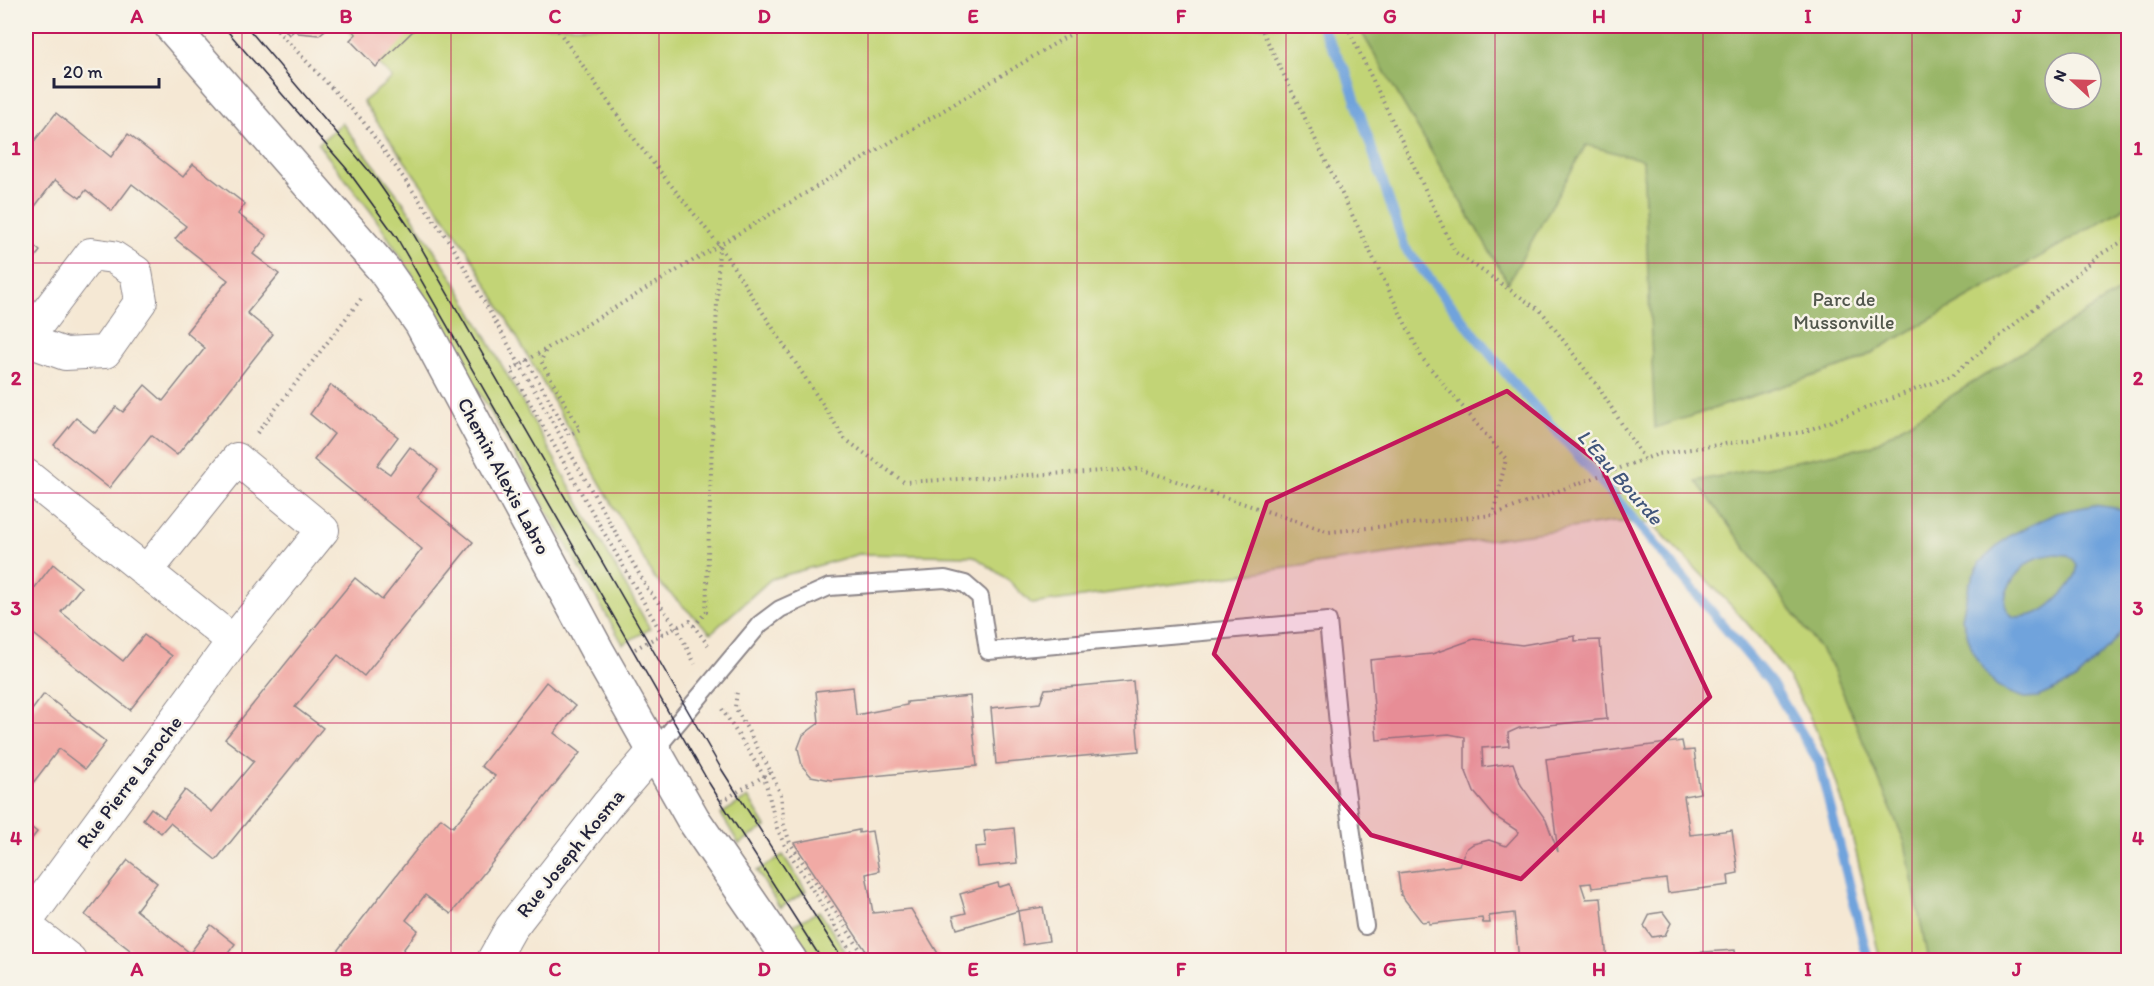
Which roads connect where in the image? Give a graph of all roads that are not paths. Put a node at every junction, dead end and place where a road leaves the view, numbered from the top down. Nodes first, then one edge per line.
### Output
1 (171, 26) edge
2 (26, 475) edge
3 (146, 572) junction
4 (233, 641) junction
5 (654, 751) junction
6 (26, 924) edge
7 (1365, 926) dead end
8 (70, 960) edge
9 (493, 960) edge
10 (790, 960) edge

1 - 5 street, Chemin Alexis Labro
2 - 3 street
3 - 4 street
3 - 4 street, Rue Pierre Laroche
4 - 6 street, Rue Pierre Laroche
5 - 7 lane
5 - 9 street, Rue Joseph Kosma
5 - 10 street, Chemin Alexis Labro
6 - 8 street

